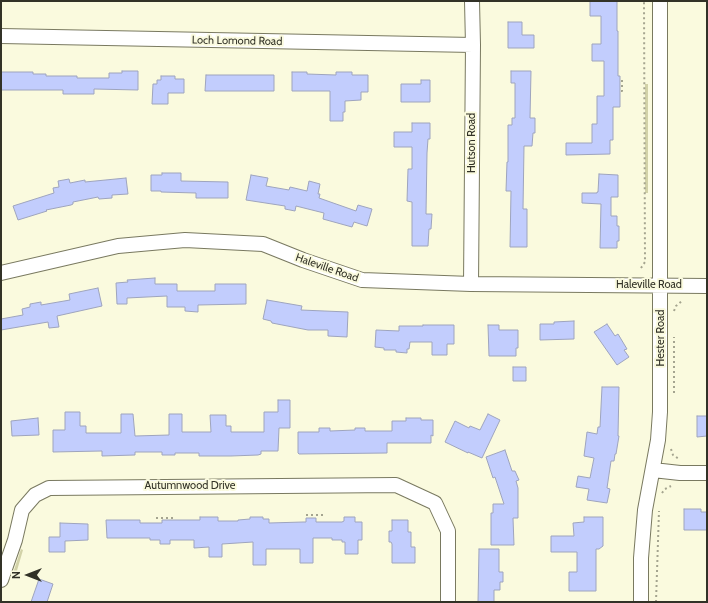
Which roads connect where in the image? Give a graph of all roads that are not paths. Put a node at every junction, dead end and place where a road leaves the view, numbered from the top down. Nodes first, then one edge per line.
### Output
1 (472, 1) edge
2 (660, 1) edge
3 (1, 36) edge
4 (473, 45) junction
5 (1, 274) edge
6 (471, 284) junction
7 (661, 286) junction
8 (707, 286) edge
9 (653, 470) junction
10 (707, 473) edge
11 (1, 580) edge
12 (448, 602) edge
13 (641, 602) edge

1 - 4 street, Hutson Road
2 - 7 street, Hester Road
3 - 4 street, Loch Lomond Road
4 - 6 street, Hutson Road
5 - 6 street, Haleville Road
6 - 7 street, Haleville Road
7 - 8 street, Haleville Road
7 - 9 street, Hester Road
9 - 10 street
9 - 13 street, Hester Road
11 - 12 street, Autumnwood Drive

